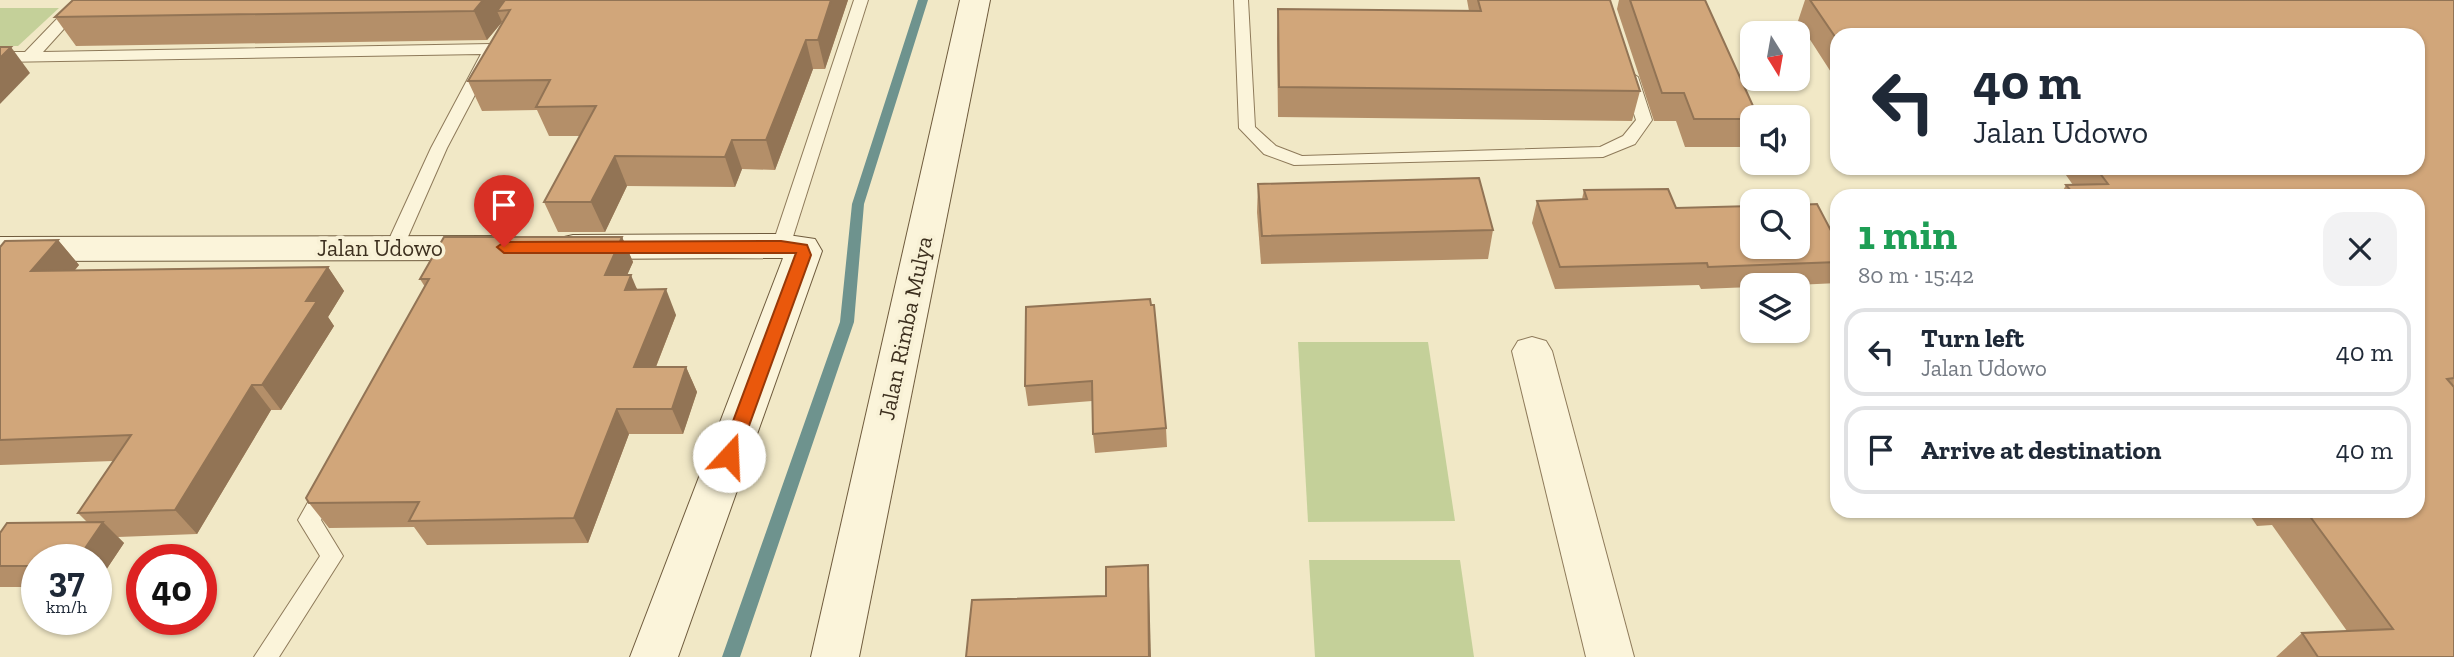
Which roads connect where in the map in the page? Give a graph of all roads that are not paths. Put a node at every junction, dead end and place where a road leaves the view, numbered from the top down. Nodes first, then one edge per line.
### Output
1 (83, 0) edge
2 (861, 0) edge
3 (975, 0) edge
4 (1241, 0) edge
5 (30, 56) junction
6 (0, 57) edge
7 (1624, 60) edge
8 (791, 247) junction
9 (394, 248) junction
10 (0, 249) edge
11 (1532, 351) dead end
12 (336, 472) edge
13 (266, 657) edge
14 (654, 657) edge
15 (835, 657) edge
16 (1609, 657) edge

1 - 5 lane
2 - 8 lane
3 - 15 street, Jalan Rimba Mulya
4 - 7 lane
5 - 6 lane
5 - 9 lane
8 - 9 street, Jalan Udowo
8 - 14 street
9 - 10 street, Jalan Udowo
11 - 16 street
12 - 13 lane

